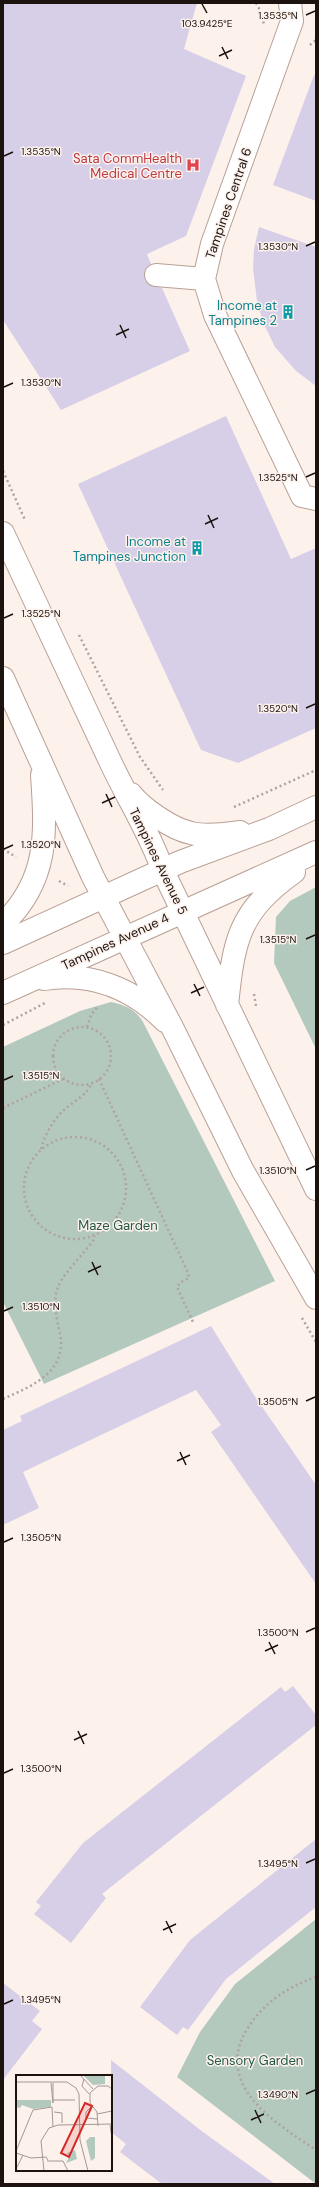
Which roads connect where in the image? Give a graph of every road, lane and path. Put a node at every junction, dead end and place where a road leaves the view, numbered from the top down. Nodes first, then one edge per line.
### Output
1 (256, 3) edge
2 (290, 3) edge
3 (262, 32) dead end
4 (156, 275) dead end
5 (204, 279) junction
6 (3, 471) edge
7 (316, 499) edge
8 (26, 521) dead end
9 (3, 533) edge
10 (76, 629) dead end
11 (3, 678) edge
12 (40, 760) junction
13 (316, 770) edge
14 (117, 776) junction
15 (166, 793) dead end
16 (316, 807) edge
17 (232, 808) dead end
18 (269, 829) junction
19 (316, 852) edge
20 (316, 856) edge
21 (162, 871) junction
22 (105, 896) junction
23 (183, 911) junction
24 (3, 924) edge
25 (126, 936) junction
26 (3, 942) edge
27 (26, 982) junction
28 (254, 988) dead end
29 (3, 993) edge
30 (49, 1001) dead end
31 (100, 1003) dead end
32 (227, 1006) junction
33 (257, 1009) dead end
34 (3, 1025) edge
35 (87, 1027) junction
36 (173, 1029) junction
37 (63, 1079) junction
38 (99, 1079) junction
39 (91, 1084) junction
40 (3, 1108) edge
41 (41, 1150) junction
42 (316, 1189) edge
43 (95, 1236) junction
44 (316, 1298) edge
45 (300, 1316) dead end
46 (193, 1322) dead end
47 (316, 1342) edge
48 (3, 1399) edge
49 (316, 1977) edge
50 (316, 2150) edge

1 - 3 path
2 - 5 main road, Tampines Central 6
4 - 5 main road
5 - 7 main road, Tampines Central 6
6 - 8 path
9 - 14 main road, Tampines Avenue 5
10 - 15 path
11 - 12 main road
12 - 22 main road
12 - 24 main road
13 - 17 path
14 - 18 main road
14 - 21 main road, Tampines Avenue 5
16 - 18 main road
18 - 21 main road
19 - 23 main road, Tampines Avenue 4
20 - 32 main road
21 - 22 main road
21 - 23 main road, Tampines Avenue 5
22 - 25 main road
22 - 26 main road
23 - 25 main road, Tampines Avenue 4
23 - 32 main road, Tampines Avenue 5
25 - 27 main road, Tampines Avenue 4
25 - 36 main road
27 - 29 main road, Tampines Avenue 4
27 - 36 main road
28 - 33 path
30 - 34 path
31 - 35 path
32 - 42 main road, Tampines Avenue 5
35 - 37 path
35 - 38 path
36 - 44 main road
37 - 39 path
37 - 40 path
38 - 39 path
38 - 46 path
39 - 41 path
41 - 43 path
41 - 43 path
43 - 48 path
45 - 47 path
49 - 50 path

